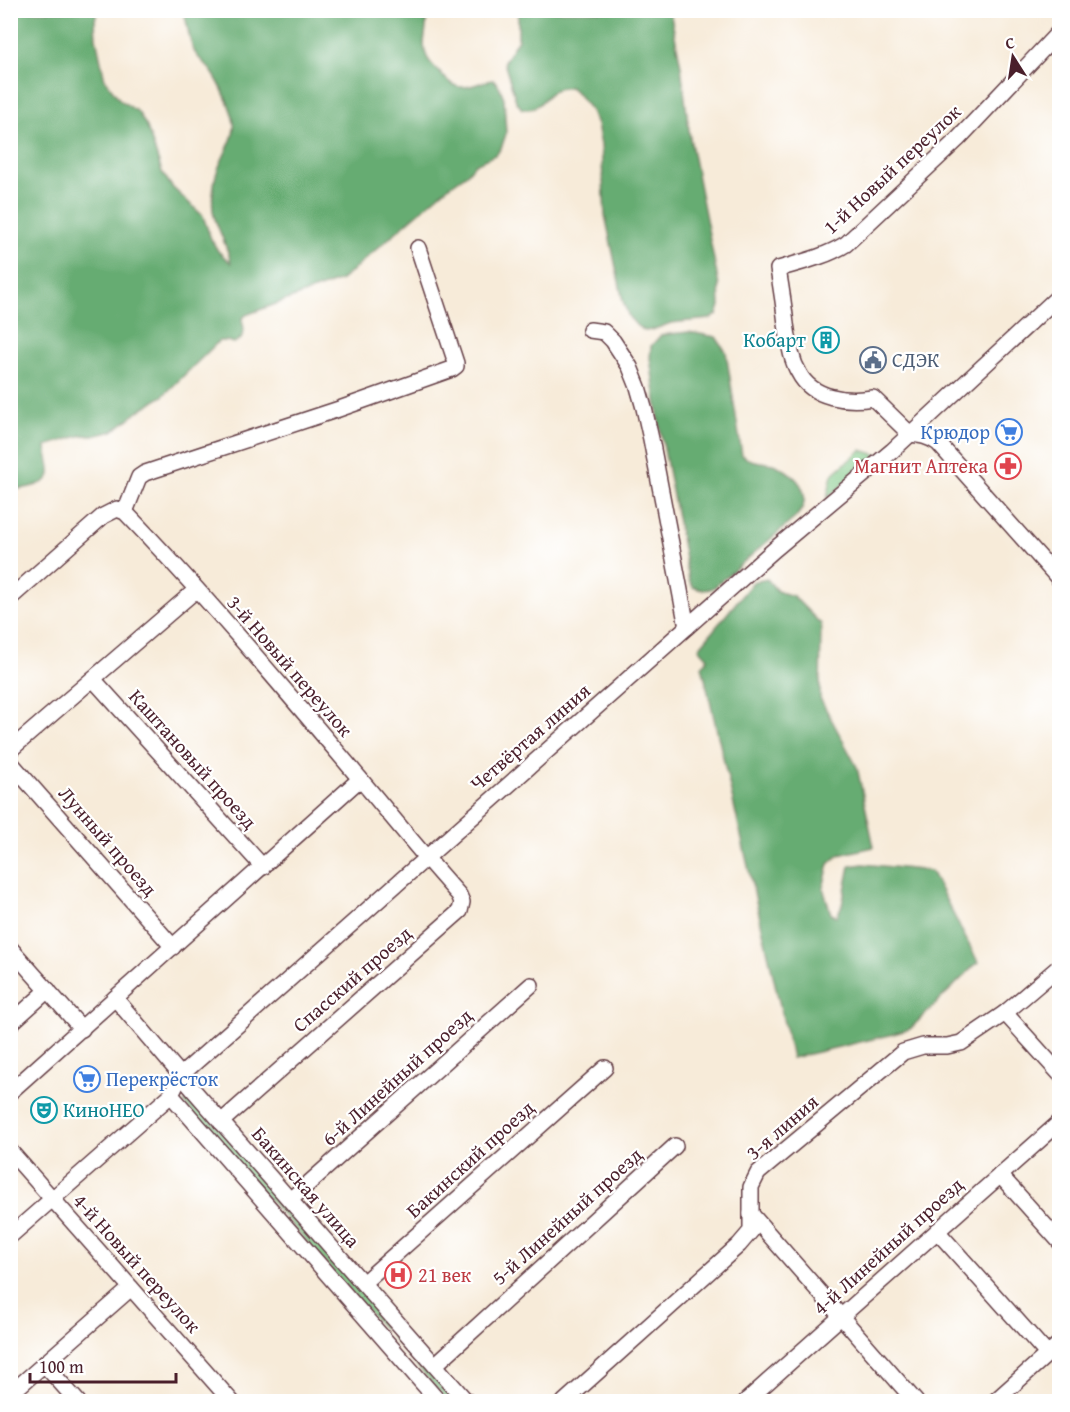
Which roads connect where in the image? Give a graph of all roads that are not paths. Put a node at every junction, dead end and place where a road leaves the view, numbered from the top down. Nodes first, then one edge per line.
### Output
1 (1059, 31) edge
2 (418, 248) dead end
3 (1059, 295) edge
4 (590, 330) dead end
5 (909, 434) junction
6 (121, 511) junction
7 (1059, 580) edge
8 (196, 590) junction
9 (10, 598) edge
10 (687, 627) junction
11 (93, 679) junction
12 (10, 750) edge
13 (10, 762) edge
14 (360, 779) junction
15 (425, 858) junction
16 (262, 867) junction
17 (173, 947) junction
18 (10, 948) edge
19 (1059, 966) edge
20 (531, 985) dead end
21 (48, 990) junction
22 (115, 998) junction
23 (1005, 1012) junction
24 (10, 1024) edge
25 (82, 1029) junction
26 (605, 1068) dead end
27 (1059, 1074) edge
28 (181, 1075) junction
29 (10, 1092) edge
30 (171, 1095) junction
31 (221, 1122) junction
32 (1059, 1122) edge
33 (675, 1146) dead end
34 (10, 1151) edge
35 (1000, 1174) junction
36 (52, 1199) junction
37 (290, 1200) junction
38 (751, 1214) junction
39 (937, 1231) junction
40 (10, 1236) edge
41 (1059, 1242) edge
42 (363, 1283) junction
43 (131, 1288) junction
44 (841, 1316) junction
45 (398, 1322) junction
46 (382, 1335) junction
47 (1059, 1343) edge
48 (1047, 1354) junction
49 (44, 1364) junction
50 (435, 1365) junction
51 (10, 1394) edge
52 (78, 1401) edge
53 (232, 1401) edge
54 (439, 1401) edge
55 (467, 1401) edge
56 (564, 1401) edge
57 (746, 1401) edge
58 (916, 1401) edge
59 (994, 1401) edge

1 - 5 street, 1-й Новый переулок
2 - 6 street
3 - 5 street, Четвёртая линия
4 - 10 street
5 - 7 street, 1-й Новый переулок
5 - 10 street, Четвёртая линия
6 - 8 street, 3-й Новый переулок
6 - 9 street
8 - 11 street
8 - 14 street, 3-й Новый переулок
10 - 15 street, Четвёртая линия
11 - 12 street
11 - 16 street, Каштановый проезд
13 - 17 street, Лунный проезд
14 - 15 street, 3-й Новый переулок
14 - 16 street
15 - 28 street, Четвёртая линия
15 - 31 street, Спасский проезд
16 - 17 street
17 - 22 street
18 - 21 street
19 - 23 street, 3-я линия
20 - 37 street, 6-й Линейный проезд
21 - 24 street
21 - 25 street
22 - 25 street
22 - 28 street, Бакинская улица
23 - 27 street
23 - 38 street, 3-я линия
25 - 29 street
26 - 42 street, Бакинский проезд
28 - 30 street
28 - 31 street, Бакинская улица
30 - 36 street
30 - 46 street, Бакинская улица
31 - 37 street, Бакинская улица
32 - 35 street, 4-й Линейный проезд
33 - 50 street, 5-й Линейный проезд
34 - 36 street, 4-й Новый переулок
35 - 39 street, 4-й Линейный проезд
35 - 41 street
36 - 40 street
36 - 43 street, 4-й Новый переулок
37 - 42 street, Бакинская улица
38 - 44 street
38 - 56 street, 3-я линия
39 - 44 street, 4-й Линейный проезд
39 - 48 street
42 - 45 street, Бакинская улица
43 - 49 street
43 - 53 street, 4-й Новый переулок
44 - 57 street, 4-й Линейный проезд
44 - 58 street
45 - 46 street
45 - 50 street, Бакинская улица
46 - 54 street, Бакинская улица
47 - 48 street
48 - 59 street
49 - 51 street
49 - 52 street
50 - 55 street, Бакинская улица

